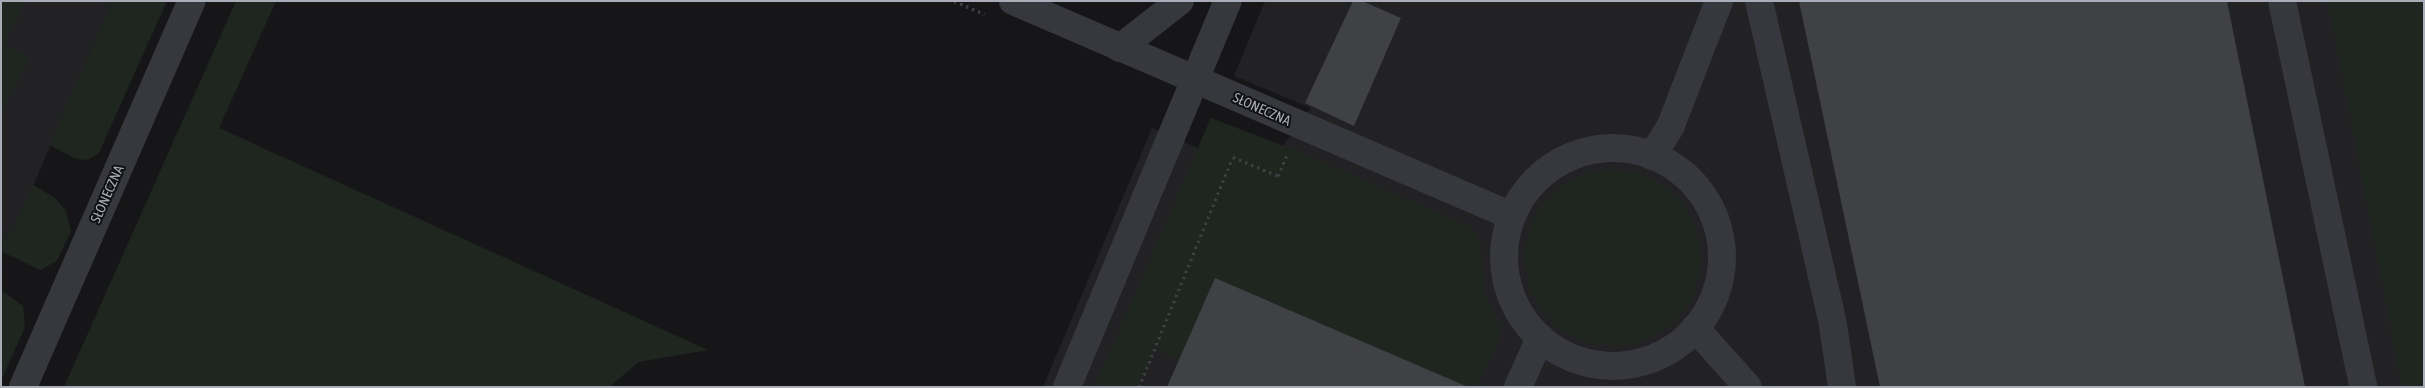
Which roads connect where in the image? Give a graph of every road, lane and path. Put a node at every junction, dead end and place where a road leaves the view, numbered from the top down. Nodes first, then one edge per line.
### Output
1 (192, 1) edge
2 (1013, 1) edge
3 (1180, 1) edge
4 (1228, 1) edge
5 (1719, 1) edge
6 (1759, 1) edge
7 (2282, 1) edge
8 (1120, 48) junction
9 (1196, 80) junction
10 (1290, 148) dead end
11 (1652, 156) junction
12 (1512, 216) junction
13 (1695, 328) junction
14 (1540, 338) junction
15 (1608, 377) edge
16 (23, 387) edge
17 (1067, 387) edge
18 (1139, 387) edge
19 (1518, 387) edge
20 (1748, 387) edge
21 (1842, 387) edge
22 (2363, 387) edge

1 - 16 street, SŁONECZNA
2 - 8 street, SŁONECZNA
3 - 8 street
4 - 9 street
5 - 11 street
6 - 21 street
7 - 22 street
8 - 9 street, SŁONECZNA
9 - 12 street, SŁONECZNA
9 - 17 street
10 - 18 path
11 - 12 street
11 - 13 street
12 - 14 street
13 - 15 street
13 - 20 street
14 - 15 street
14 - 19 street

